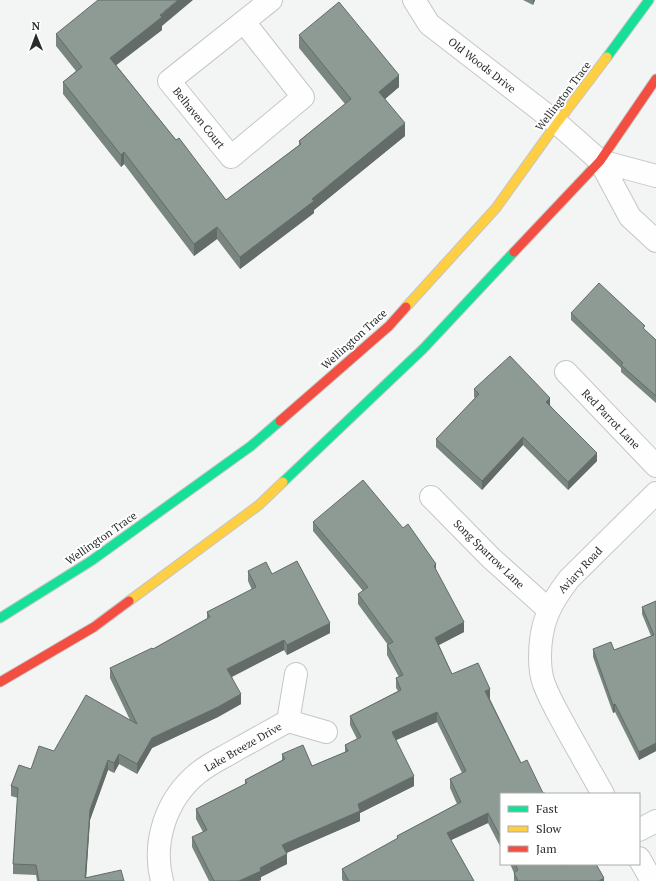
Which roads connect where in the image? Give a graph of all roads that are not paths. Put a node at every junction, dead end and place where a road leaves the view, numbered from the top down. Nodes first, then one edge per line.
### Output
1 (271, 0) edge
2 (414, 0) edge
3 (649, 0) edge
4 (244, 22) junction
5 (656, 79) edge
6 (557, 123) junction
7 (600, 161) junction
8 (656, 176) edge
9 (656, 242) edge
10 (566, 372) dead end
11 (656, 466) edge
12 (656, 493) edge
13 (431, 497) dead end
14 (548, 610) junction
15 (0, 618) edge
16 (296, 674) dead end
17 (0, 682) edge
18 (288, 721) junction
19 (326, 732) dead end
20 (602, 793) edge
21 (656, 821) edge
22 (640, 829) edge
23 (640, 860) edge
24 (162, 881) edge
25 (652, 881) edge

1 - 4 street, Belhaven Court
2 - 6 street, Old Woods Drive
3 - 6 street, Wellington Trace
4 - 4 street, Belhaven Court
5 - 7 street
6 - 7 street, Old Woods Drive
6 - 15 street, Wellington Trace
7 - 8 street
7 - 9 street
7 - 17 street
10 - 11 street, Red Parrot Lane
12 - 14 street, Aviary Road
13 - 14 street, Song Sparrow Lane
14 - 20 street, Aviary Road
16 - 18 street
18 - 19 street
18 - 24 street, Lake Breeze Drive
21 - 22 street
23 - 25 street

